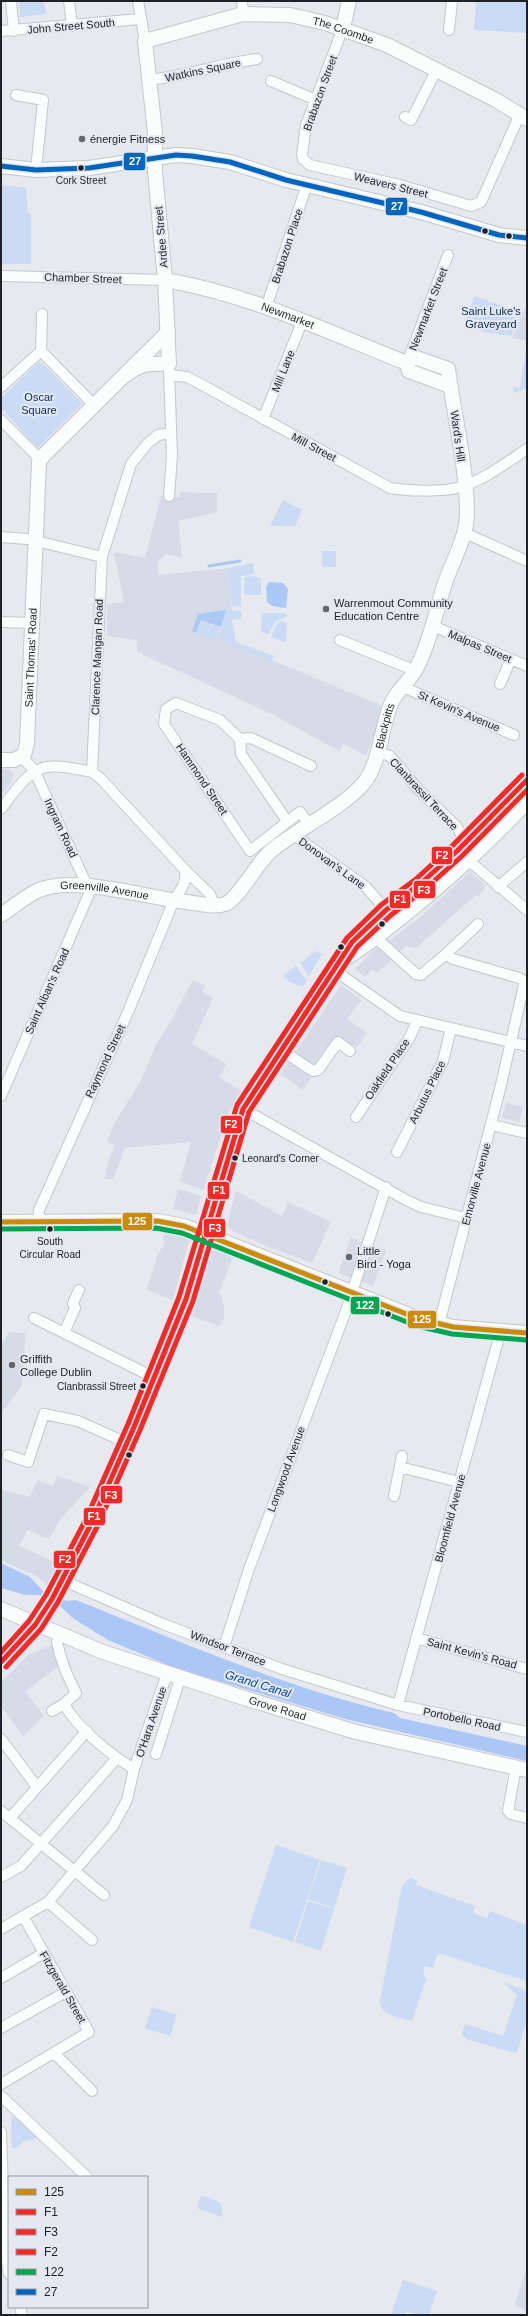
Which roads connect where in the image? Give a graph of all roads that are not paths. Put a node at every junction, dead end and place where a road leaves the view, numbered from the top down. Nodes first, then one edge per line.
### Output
1 (11, 1) edge
2 (69, 1) edge
3 (138, 1) edge
4 (349, 1) edge
5 (452, 1) edge
6 (243, 7) edge
7 (140, 19) junction
8 (72, 26) junction
9 (343, 28) junction
10 (449, 30) dead end
11 (1, 31) edge
12 (14, 31) junction
13 (145, 41) junction
14 (257, 59) dead end
15 (437, 69) junction
16 (149, 80) junction
17 (271, 81) dead end
18 (16, 95) dead end
19 (316, 100) junction
20 (404, 117) dead end
21 (524, 117) edge
22 (156, 159) junction
23 (303, 159) joint
24 (1, 166) edge
25 (36, 170) junction
26 (307, 184) junction
27 (527, 238) edge
28 (448, 255) dead end
29 (1, 276) edge
30 (165, 280) junction
31 (266, 308) junction
32 (42, 314) dead end
33 (302, 322) junction
34 (168, 332) junction
35 (41, 351) junction
36 (407, 363) junction
37 (169, 370) junction
38 (126, 375) junction
39 (450, 386) joint
40 (1, 387) edge
41 (94, 405) junction
42 (263, 419) junction
43 (1, 420) edge
44 (171, 433) junction
45 (527, 449) edge
46 (40, 459) junction
47 (465, 485) junction
48 (169, 496) dead end
49 (465, 533) junction
50 (1, 537) edge
51 (35, 541) junction
52 (102, 557) junction
53 (527, 561) edge
54 (1, 622) edge
55 (32, 623) junction
56 (433, 626) junction
57 (340, 640) dead end
58 (511, 659) junction
59 (527, 666) edge
60 (416, 670) junction
61 (500, 684) dead end
62 (404, 687) junction
63 (514, 735) dead end
64 (240, 739) junction
65 (378, 752) junction
66 (22, 757) junction
67 (3, 760) edge
68 (310, 766) dead end
69 (34, 770) junction
70 (92, 772) junction
71 (527, 780) edge
72 (527, 802) edge
73 (1, 809) edge
74 (288, 821) junction
75 (309, 824) junction
76 (294, 835) junction
77 (465, 842) junction
78 (468, 860) junction
79 (527, 862) edge
80 (185, 870) junction
81 (89, 886) junction
82 (498, 887) junction
83 (174, 900) junction
84 (214, 905) junction
85 (526, 907) edge
86 (386, 910) junction
87 (1, 914) edge
88 (478, 924) dead end
89 (376, 938) junction
90 (446, 954) junction
91 (338, 965) junction
92 (417, 1021) junction
93 (451, 1030) junction
94 (511, 1043) junction
95 (527, 1046) edge
96 (282, 1050) junction
97 (350, 1051) dead end
98 (1, 1096) edge
99 (243, 1110) junction
100 (356, 1116) dead end
101 (491, 1125) junction
102 (527, 1133) edge
103 (397, 1152) dead end
104 (386, 1187) junction
105 (466, 1218) junction
106 (1, 1222) edge
107 (38, 1222) junction
108 (205, 1234) junction
109 (79, 1290) dead end
110 (352, 1292) junction
111 (34, 1318) dead end
112 (439, 1324) junction
113 (501, 1330) junction
114 (64, 1333) junction
115 (527, 1333) edge
116 (155, 1378) junction
117 (127, 1443) junction
118 (8, 1455) dead end
119 (402, 1456) dead end
120 (400, 1467) junction
121 (459, 1482) junction
122 (394, 1496) dead end
123 (60, 1585) junction
124 (1, 1609) edge
125 (35, 1625) junction
126 (62, 1635) junction
127 (416, 1638) junction
128 (224, 1647) junction
129 (1, 1662) edge
130 (527, 1668) edge
131 (167, 1674) junction
132 (180, 1679) junction
133 (64, 1704) junction
134 (398, 1705) junction
135 (52, 1711) dead end
136 (87, 1731) junction
137 (527, 1732) edge
138 (1, 1739) edge
139 (156, 1754) dead end
140 (117, 1758) junction
141 (134, 1768) junction
142 (522, 1769) edge
143 (37, 1787) junction
144 (1, 1811) edge
145 (10, 1818) junction
146 (527, 1818) edge
147 (42, 1844) junction
148 (74, 1870) junction
149 (1, 1877) edge
150 (104, 1895) dead end
151 (48, 1902) junction
152 (23, 1916) junction
153 (1, 1928) edge
154 (92, 1940) dead end
155 (44, 1953) junction
156 (1, 1978) edge
157 (66, 1992) junction
158 (1, 2028) edge
159 (54, 2054) junction
160 (1, 2084) edge
161 (92, 2092) dead end
162 (1, 2096) edge
163 (1, 2132) edge
164 (1, 2139) edge
165 (87, 2176) edge
166 (3, 2250) edge
167 (8, 2270) edge

1 - 12 street
2 - 8 street
3 - 7 street
4 - 9 main road
5 - 10 street
6 - 9 main road, The Coombe
6 - 13 main road, The Coombe
7 - 8 street, John Street South
7 - 13 street
8 - 12 street, John Street South
9 - 15 main road, The Coombe
9 - 19 street, Brabazon Street
11 - 12 street, John Street South
13 - 16 main road, Ardee Street
14 - 16 street, Watkins Square
15 - 20 street
15 - 21 main road, The Coombe
16 - 22 main road, Ardee Street
17 - 19 street
18 - 25 street
19 - 23 street, Brabazon Street
21 - 23 street, Weavers Street
22 - 25 main road
22 - 26 main road
22 - 30 main road, Ardee Street
24 - 25 main road
26 - 27 main road
26 - 31 street, Brabazon Place
28 - 36 street, Newmarket Street
29 - 30 street, Chamber Street
30 - 31 main road, Newmarket
30 - 34 main road, Ardee Street
31 - 33 main road, Newmarket
32 - 35 street
33 - 36 main road, Newmarket
33 - 42 street, Mill Lane
34 - 37 main road, Ardee Street
34 - 38 main road
35 - 40 street
35 - 41 street
36 - 39 main road, Newmarket
37 - 38 main road
37 - 42 street, Mill Street
37 - 44 street, Ardee Street
38 - 41 main road
39 - 47 main road, Ward's Hill
41 - 46 main road
42 - 47 street, Mill Street
43 - 46 street
44 - 48 street, Ardee Street
44 - 52 street, Clarence Mangan Road
45 - 47 street, Mill Street
46 - 51 main road, Saint Thomas' Road
47 - 49 main road, Blackpitts
49 - 53 street
49 - 56 main road, Blackpitts
50 - 51 street
51 - 52 street
51 - 55 main road, Saint Thomas' Road
52 - 70 street, Clarence Mangan Road
54 - 55 street
55 - 66 main road, Saint Thomas' Road
56 - 58 street, Malpas Street
56 - 60 main road, Blackpitts
57 - 60 street
58 - 59 street, Malpas Street
58 - 61 street
60 - 62 main road, Blackpitts
62 - 63 street, St Kevin's Avenue
62 - 65 main road, Blackpitts
64 - 68 street
64 - 74 street
64 - 74 street, Hammond Street
65 - 75 main road, Blackpitts
65 - 77 street, Clanbrassil Terrace
66 - 67 main road
66 - 69 street, Ingram Road
69 - 70 street
69 - 73 street
69 - 81 street, Ingram Road
70 - 80 street
71 - 77 main road
72 - 78 main road
74 - 75 street
75 - 76 main road, Blackpitts
76 - 84 main road, Blackpitts
76 - 86 street, Donovan's Lane
77 - 86 main road
78 - 82 street
78 - 89 main road
79 - 82 street
80 - 83 street
80 - 84 street
81 - 83 main road, Greenville Avenue
81 - 87 main road, Greenville Avenue
81 - 98 street, Saint Alban's Road
82 - 85 street
83 - 84 main road, Greenville Avenue
83 - 107 street, Raymond Street
86 - 91 main road
88 - 90 street
89 - 90 street
89 - 91 main road
90 - 94 street, Emorville Avenue
91 - 92 street
91 - 96 main road
92 - 93 street
92 - 100 street, Oakfield Place
93 - 94 street
93 - 103 street, Arbutus Place
94 - 95 street
94 - 101 street, Emorville Avenue
96 - 97 street
96 - 99 main road
99 - 104 street
99 - 108 main road
101 - 102 street
101 - 105 street, Emorville Avenue
104 - 105 street
104 - 110 street, Longwood Avenue
105 - 112 street, Emorville Avenue
106 - 107 main road
107 - 108 main road
108 - 110 main road
108 - 116 main road
109 - 114 street
110 - 112 main road
110 - 128 street, Longwood Avenue
111 - 114 street
112 - 113 main road
113 - 115 main road
113 - 121 street, Bloomfield Avenue
114 - 116 street
116 - 117 main road
117 - 118 street
117 - 123 main road
119 - 120 street
120 - 121 street
120 - 122 street
121 - 127 street, Bloomfield Avenue
123 - 125 main road
123 - 128 street, Windsor Terrace
124 - 125 main road, Grove Road
125 - 126 main road, Grove Road
125 - 129 main road
126 - 131 main road, Grove Road
126 - 133 street
127 - 130 street, Saint Kevin's Road
127 - 134 street, Bloomfield Avenue
128 - 134 street, Windsor Terrace
131 - 132 main road, Grove Road
131 - 141 street, O'Hara Avenue
132 - 139 street
132 - 142 main road, Grove Road
133 - 135 street
133 - 136 street
134 - 137 street, Portobello Road
136 - 140 street
136 - 143 street
138 - 143 street
140 - 141 street
140 - 147 street
141 - 148 street, O'Hara Avenue
142 - 146 street
143 - 145 street
144 - 145 street
145 - 147 street
147 - 148 street
147 - 149 street
148 - 150 street
148 - 151 street, O'Hara Avenue
151 - 152 street
151 - 154 street
152 - 153 street
152 - 155 street, Fitzgerald Street
155 - 156 street
155 - 157 street, Fitzgerald Street
157 - 158 street
157 - 159 street, Fitzgerald Street
159 - 160 street, Fitzgerald Street
159 - 161 street
162 - 165 street
163 - 164 street
164 - 166 street
166 - 167 street

